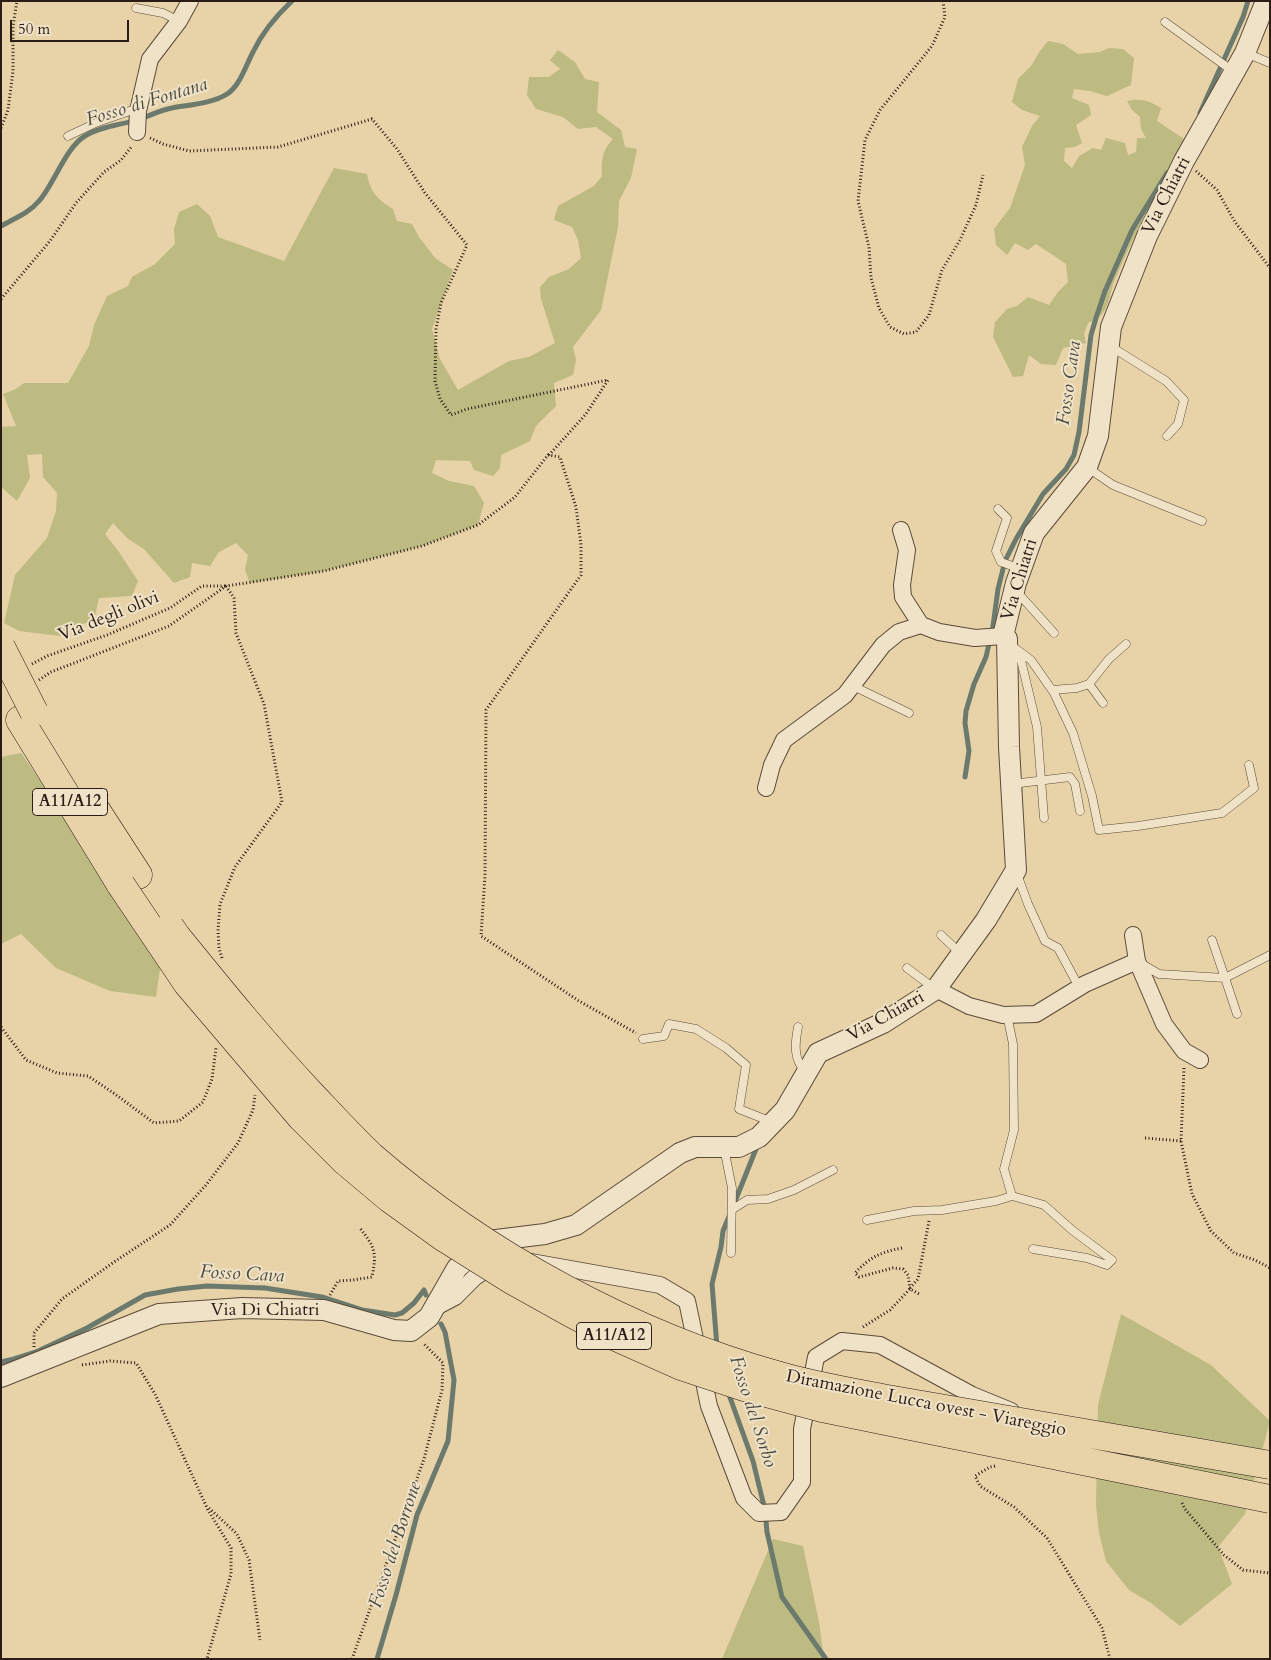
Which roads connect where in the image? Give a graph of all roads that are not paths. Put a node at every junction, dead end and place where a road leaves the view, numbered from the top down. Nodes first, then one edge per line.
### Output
1 (190, 1) edge
2 (1266, 1) edge
3 (136, 8) dead end
4 (179, 21) junction
5 (1164, 22) dead end
6 (1245, 53) junction
7 (1270, 63) edge
8 (1231, 70) junction
9 (138, 109) junction
10 (137, 130) road end
11 (68, 136) dead end
12 (1109, 345) junction
13 (1167, 436) dead end
14 (1087, 467) junction
15 (998, 510) dead end
16 (1202, 521) dead end
17 (901, 530) dead end
18 (1016, 567) junction
19 (1014, 590) junction
20 (921, 625) junction
21 (1054, 632) dead end
22 (1005, 639) junction
23 (1126, 644) dead end
24 (1, 647) edge
25 (1089, 684) junction
26 (1, 686) edge
27 (853, 686) junction
28 (1052, 690) junction
29 (1103, 703) dead end
30 (909, 713) dead end
31 (27, 716) junction
32 (1249, 766) dead end
33 (1040, 781) junction
34 (1012, 784) junction
35 (766, 788) dead end
36 (1080, 811) dead end
37 (1044, 818) dead end
38 (1016, 870) junction
39 (129, 880) junction
40 (941, 935) dead end
41 (1133, 935) dead end
42 (1212, 940) dead end
43 (961, 954) junction
44 (1270, 955) edge
45 (1137, 961) junction
46 (907, 968) dead end
47 (1224, 978) junction
48 (1079, 987) junction
49 (936, 989) junction
50 (1237, 1014) dead end
51 (1007, 1015) junction
52 (798, 1027) dead end
53 (643, 1039) road end
54 (1195, 1057) road end
55 (806, 1073) junction
56 (774, 1123) junction
57 (731, 1148) junction
58 (833, 1170) dead end
59 (1012, 1196) junction
60 (733, 1208) junction
61 (867, 1220) dead end
62 (1033, 1250) dead end
63 (731, 1253) dead end
64 (434, 1308) junction
65 (1, 1377) edge
66 (1094, 1444) dead end
67 (1270, 1465) edge
68 (1270, 1499) edge

1 - 4 street
2 - 6 street, Via Chiatri
3 - 4 lane
4 - 9 street
5 - 8 lane
6 - 7 lane
6 - 8 street, Via Chiatri
8 - 12 street, Via Chiatri
9 - 10 street
9 - 11 lane
12 - 13 lane
12 - 14 street, Via Chiatri
14 - 16 lane
14 - 18 street, Via Chiatri
15 - 18 lane
17 - 20 street
18 - 19 street, Via Chiatri
19 - 21 lane
19 - 22 street, Via Chiatri
20 - 22 street
20 - 27 street
22 - 28 lane
22 - 33 lane
22 - 34 street, Via Chiatri
23 - 25 lane
24 - 31 highway, Diramazione Lucca ovest - Viareggio / A11/A12, bridge
25 - 28 lane
25 - 29 lane
26 - 31 highway, Diramazione Lucca ovest - Viareggio / A11/A12
27 - 30 lane
27 - 35 street
28 - 32 lane
31 - 39 highway, Diramazione Lucca ovest - Viareggio / A11/A12
33 - 34 lane
33 - 36 lane
33 - 37 lane
34 - 38 street, Via Chiatri
38 - 43 street, Via Chiatri
38 - 48 lane
39 - 67 highway, Diramazione Lucca ovest - Viareggio / A11/A12, bridge
39 - 68 highway, Diramazione Lucca ovest - Viareggio / A11/A12, bridge
40 - 43 lane
41 - 45 street
42 - 47 lane
43 - 49 street, Via Chiatri
44 - 47 lane
45 - 47 lane
45 - 48 street
45 - 54 street
46 - 49 lane
47 - 50 lane
48 - 51 street
49 - 51 street
49 - 55 street, Via Chiatri
51 - 59 lane
52 - 55 lane
53 - 56 lane
55 - 56 street, Via Chiatri
56 - 57 street, Via Chiatri
57 - 60 lane
57 - 64 street
58 - 60 lane
59 - 61 lane
59 - 62 lane
60 - 63 lane
64 - 65 street, Via Di Chiatri
64 - 66 street

